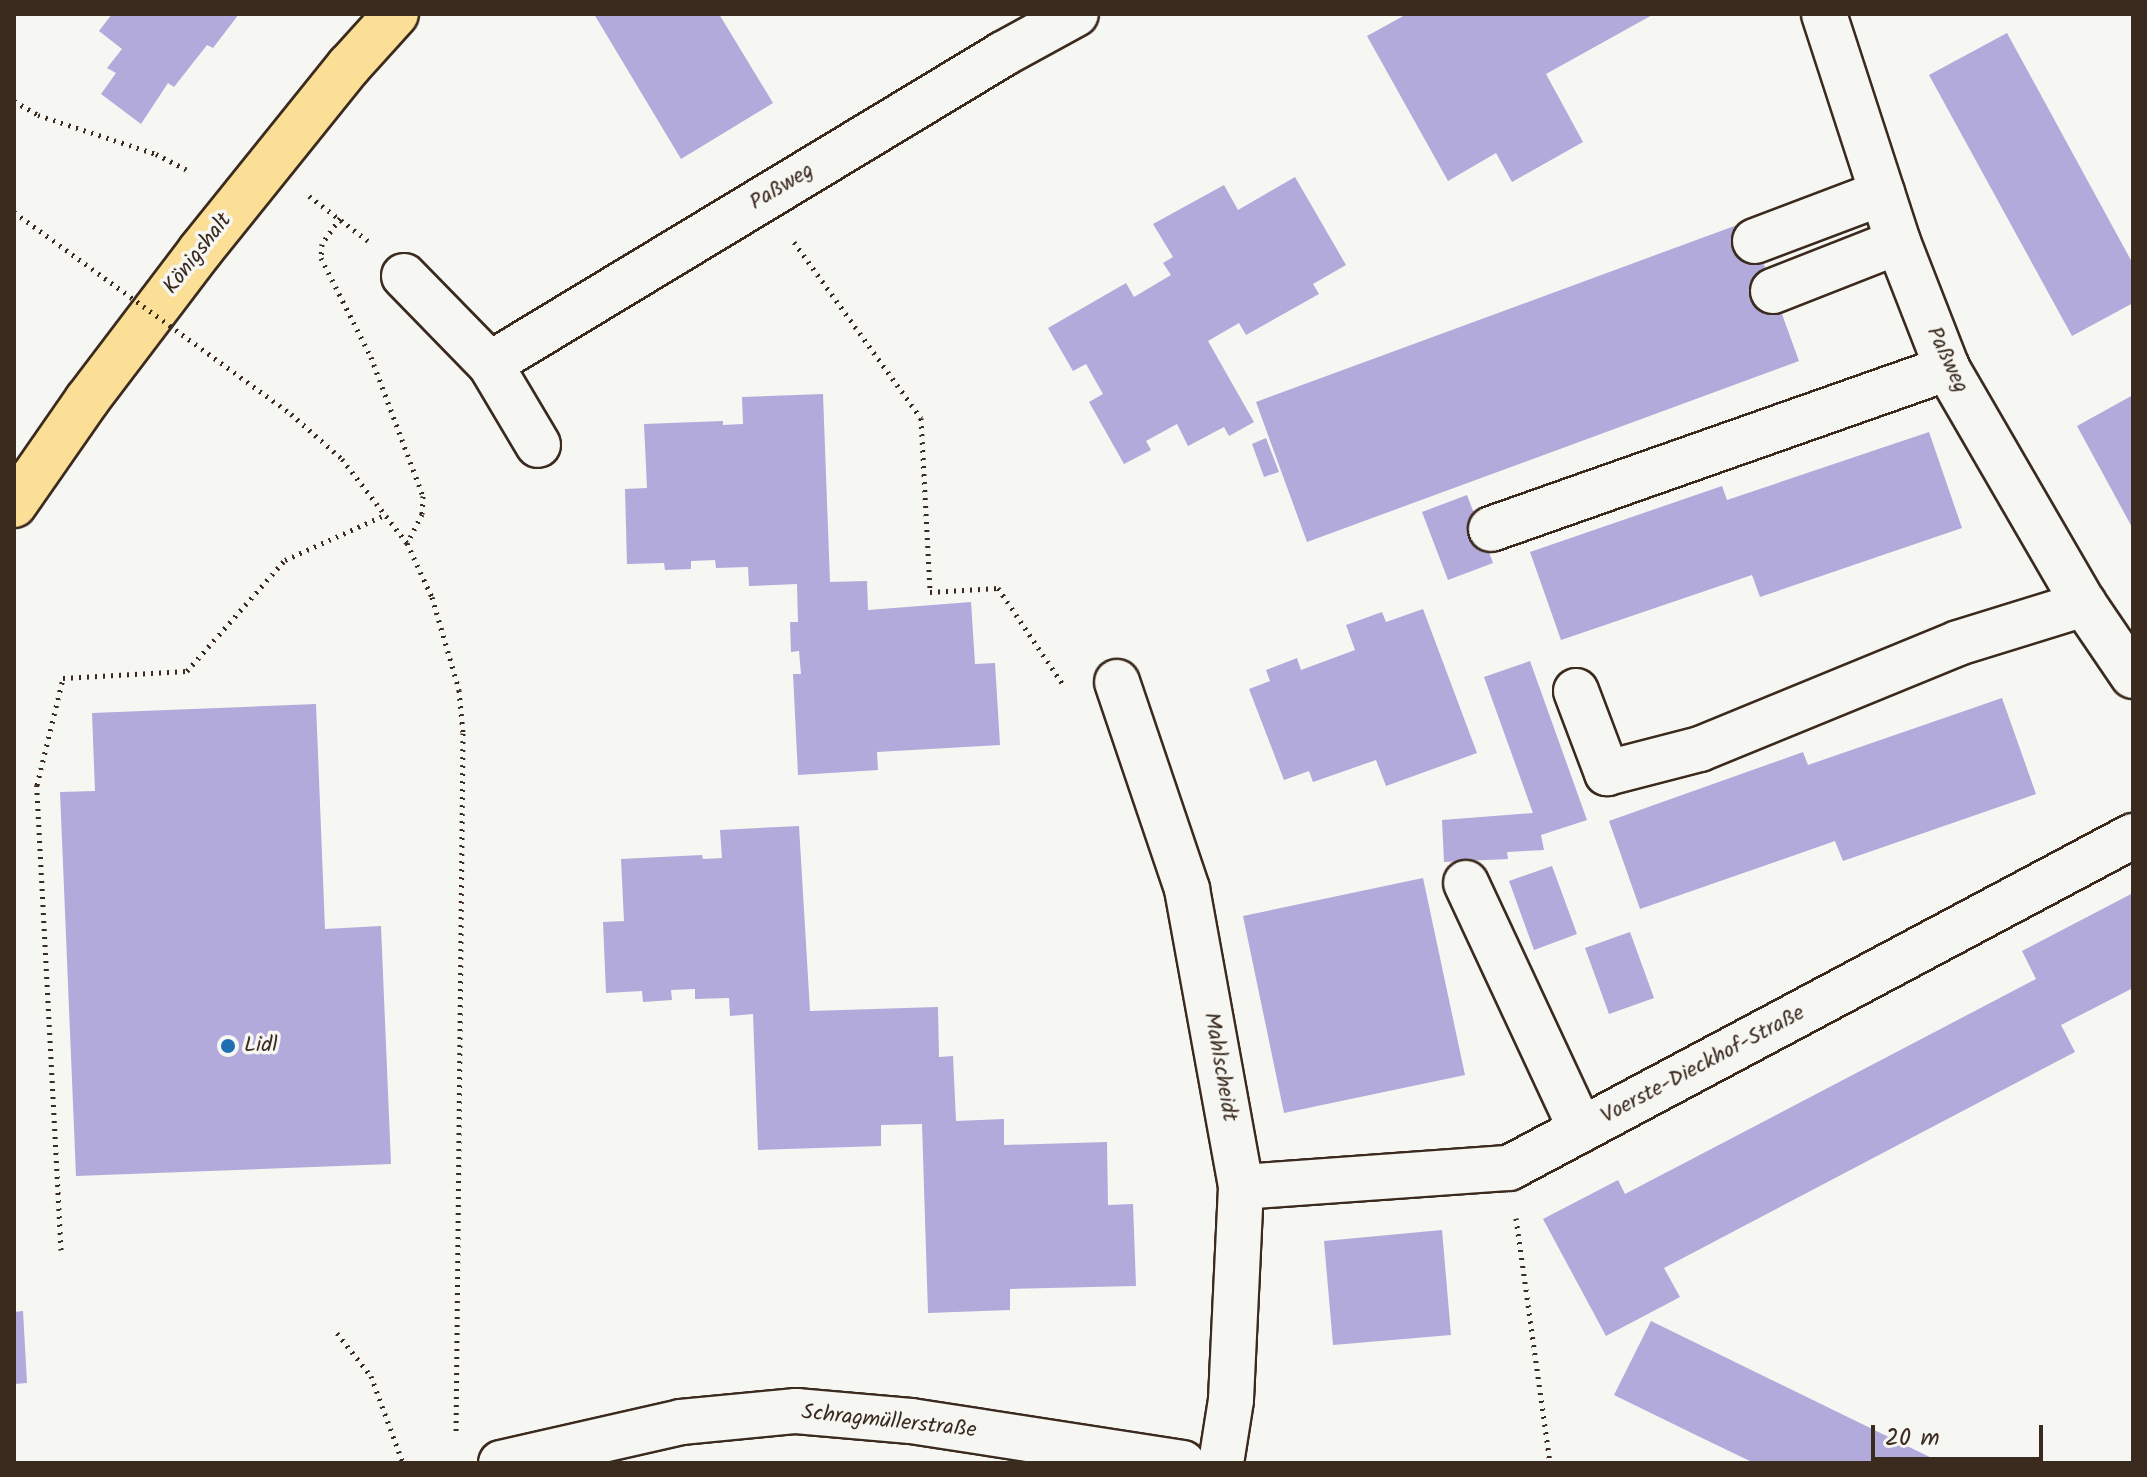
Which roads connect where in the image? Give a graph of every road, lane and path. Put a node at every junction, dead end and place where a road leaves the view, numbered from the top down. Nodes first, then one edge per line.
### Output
1 (396, 14) edge
2 (1076, 14) edge
3 (1824, 14) edge
4 (14, 101) edge
5 (186, 169) dead end
6 (1882, 193) junction
7 (312, 198) dead end
8 (763, 199) junction
9 (14, 212) edge
10 (340, 218) junction
11 (1755, 241) dead end
12 (1898, 242) junction
13 (404, 276) joint
14 (1773, 291) dead end
15 (490, 364) junction
16 (1947, 368) junction
17 (538, 445) dead end
18 (14, 505) edge
19 (387, 514) junction
20 (1491, 529) dead end
21 (407, 543) junction
22 (2084, 604) junction
23 (2133, 676) edge
24 (1117, 682) joint
25 (1576, 691) dead end
26 (2133, 836) edge
27 (1466, 883) dead end
28 (1581, 1130) junction
29 (1509, 1168) junction
30 (1241, 1187) junction
31 (61, 1250) dead end
32 (337, 1333) dead end
33 (456, 1447) dead end
34 (403, 1463) edge
35 (501, 1463) edge
36 (1183, 1463) edge
37 (1221, 1463) edge
38 (1550, 1463) edge

1 - 18 main road, Königshalt
2 - 8 street, Paßweg
3 - 6 street, Paßweg
4 - 5 path
6 - 11 street
6 - 12 street, Paßweg
7 - 10 path
8 - 15 street, Paßweg
8 - 24 path
9 - 19 path, bridge
10 - 13 path
10 - 21 path
12 - 14 street
12 - 16 street, Paßweg
13 - 15 street
15 - 17 street
16 - 20 street
16 - 22 street, Paßweg
19 - 21 path
19 - 31 path
21 - 33 path
22 - 23 street, Paßweg
22 - 25 street
24 - 30 street, Mahlscheidt
26 - 28 street, Voerste-Dieckhof-Straße
27 - 28 street
28 - 29 street, Voerste-Dieckhof-Straße
29 - 30 street, Voerste-Dieckhof-Straße
29 - 38 path
30 - 37 street, Mahlscheidt
32 - 34 path
35 - 36 street, Schragmüllerstraße

